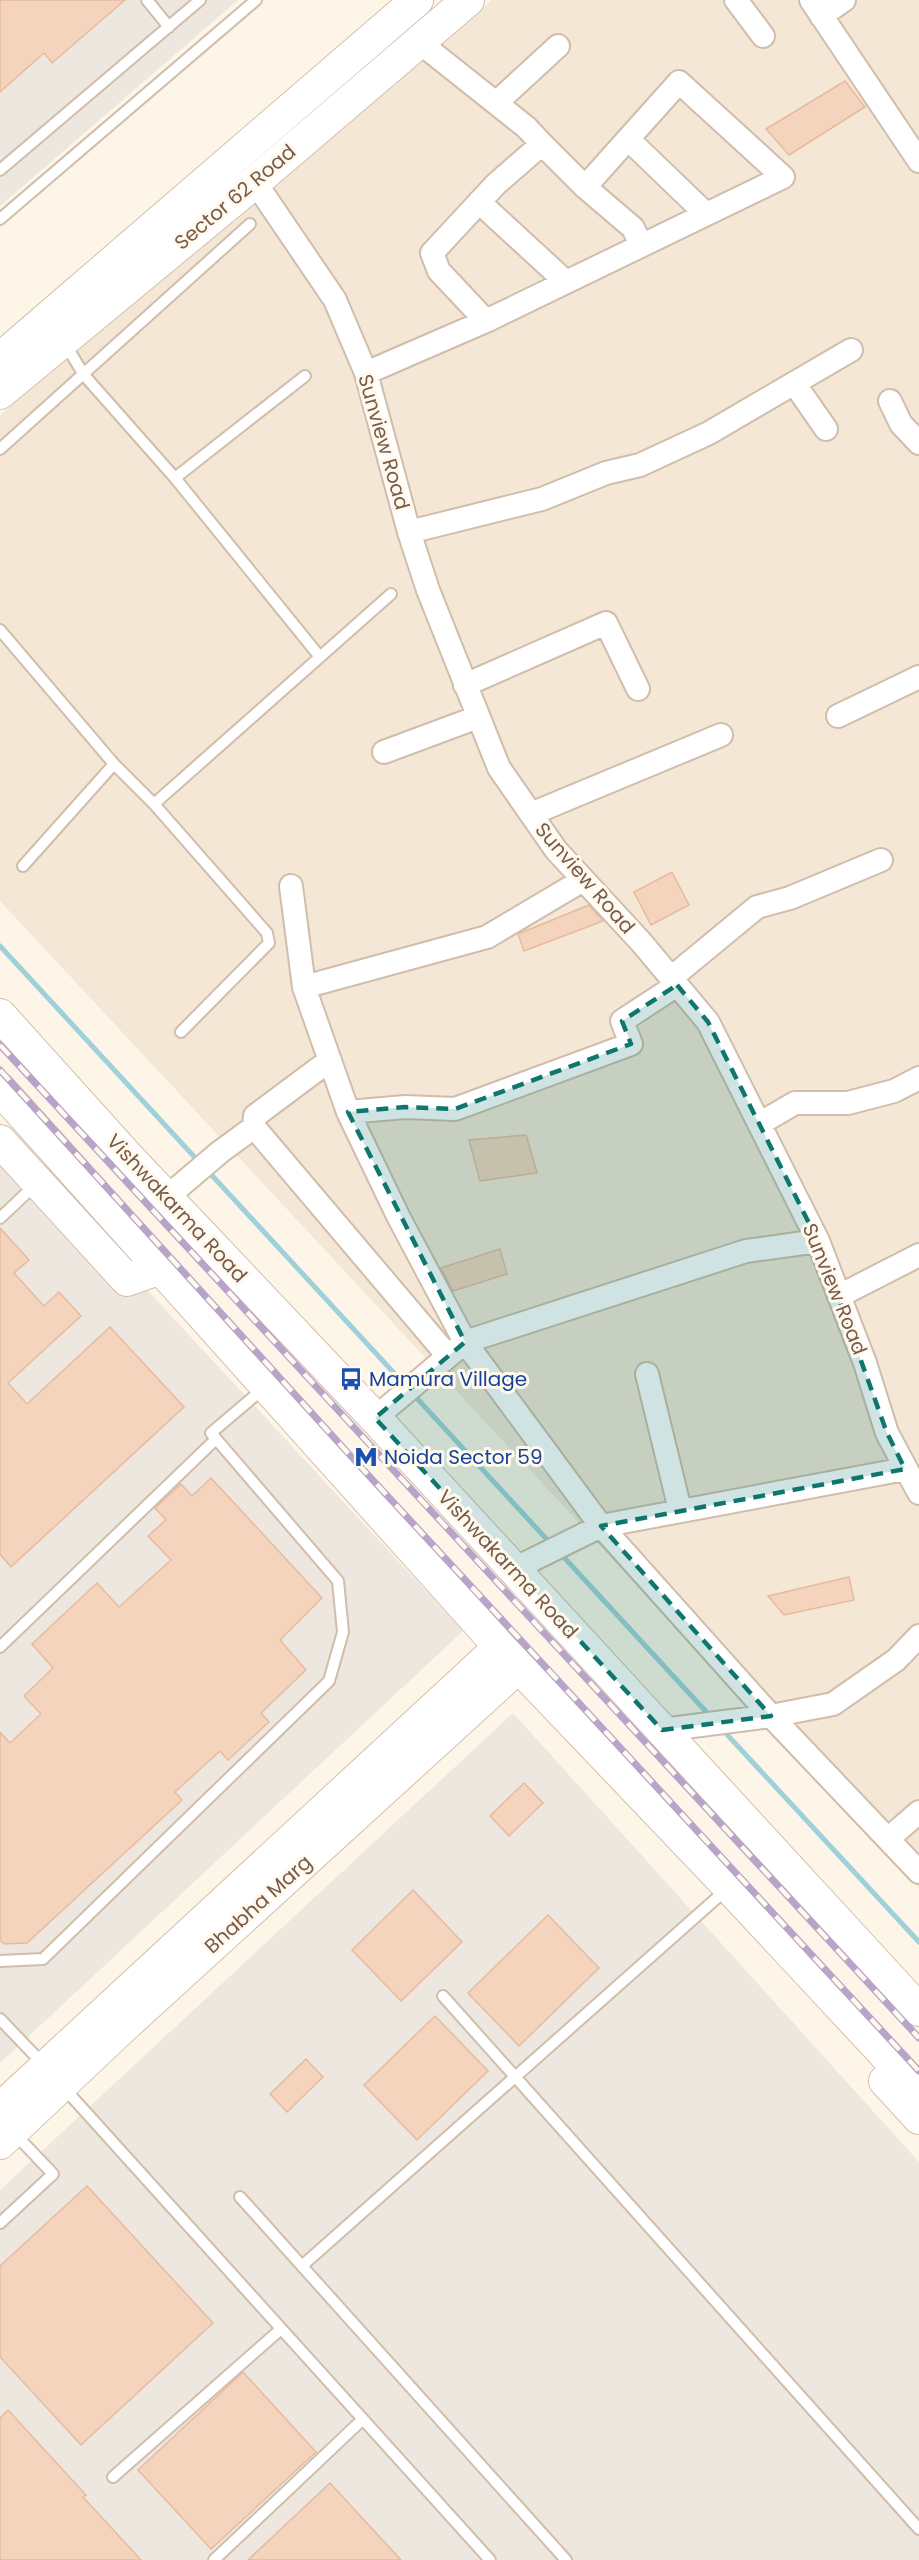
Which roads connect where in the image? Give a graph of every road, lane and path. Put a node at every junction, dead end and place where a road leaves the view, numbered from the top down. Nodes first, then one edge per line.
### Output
1 (147, 0) edge
2 (200, 0) edge
3 (256, 0) edge
4 (417, 0) edge
5 (468, 0) edge
6 (736, 0) edge
7 (844, 0) edge
8 (816, 8) edge
9 (169, 27) junction
10 (763, 36) dead end
11 (419, 42) junction
12 (558, 46) dead end
13 (496, 104) junction
14 (628, 139) junction
15 (255, 140) junction
16 (542, 144) junction
17 (919, 160) edge
18 (0, 170) edge
19 (266, 173) junction
20 (585, 187) junction
21 (479, 202) junction
22 (706, 214) junction
23 (0, 219) edge
24 (250, 224) dead end
25 (641, 245) junction
26 (566, 282) junction
27 (486, 321) junction
28 (63, 339) junction
29 (851, 350) dead end
30 (0, 359) edge
31 (366, 373) junction
32 (84, 375) junction
33 (305, 376) dead end
34 (794, 383) junction
35 (0, 393) edge
36 (890, 401) dead end
37 (826, 429) dead end
38 (919, 443) edge
39 (0, 449) edge
40 (175, 478) junction
41 (409, 532) junction
42 (391, 594) dead end
43 (0, 630) edge
44 (320, 657) junction
45 (919, 677) edge
46 (465, 685) junction
47 (638, 689) dead end
48 (838, 716) dead end
49 (478, 717) junction
50 (721, 735) dead end
51 (384, 752) dead end
52 (114, 764) junction
53 (154, 804) junction
54 (531, 814) junction
55 (881, 860) dead end
56 (23, 866) dead end
57 (583, 880) junction
58 (291, 886) dead end
59 (674, 982) junction
60 (304, 987) junction
61 (0, 1015) edge
62 (182, 1032) dead end
63 (330, 1060) junction
64 (919, 1078) edge
65 (0, 1089) edge
66 (79, 1102) junction
67 (348, 1112) junction
68 (759, 1124) junction
69 (254, 1127) junction
70 (43, 1136) junction
71 (0, 1141) edge
72 (119, 1146) junction
73 (81, 1178) junction
74 (38, 1183) junction
75 (167, 1197) junction
76 (0, 1218) edge
77 (818, 1241) junction
78 (919, 1255) edge
79 (161, 1268) junction
80 (839, 1296) junction
81 (465, 1342) junction
82 (448, 1356) junction
83 (647, 1374) dead end
84 (266, 1386) junction
85 (375, 1418) junction
86 (216, 1439) junction
87 (905, 1469) junction
88 (919, 1494) edge
89 (680, 1510) junction
90 (601, 1526) junction
91 (512, 1570) junction
92 (919, 1636) edge
93 (0, 1647) edge
94 (509, 1657) junction
95 (771, 1716) junction
96 (662, 1730) junction
97 (919, 1812) edge
98 (888, 1839) junction
99 (919, 1872) edge
100 (729, 1887) junction
101 (0, 1961) edge
102 (906, 1987) edge
103 (443, 1996) dead end
104 (919, 2010) edge
105 (852, 2020) junction
106 (2, 2026) edge
107 (54, 2076) junction
108 (515, 2078) junction
109 (919, 2091) edge
110 (919, 2118) edge
111 (4, 2128) edge
112 (240, 2197) dead end
113 (0, 2223) edge
114 (303, 2265) junction
115 (281, 2329) junction
116 (363, 2419) junction
117 (112, 2477) dead end
118 (919, 2529) edge
119 (214, 2560) edge
120 (490, 2560) edge
121 (566, 2560) edge

1 - 9 lane
2 - 9 lane
3 - 23 lane
4 - 15 main road, Sector 62 Road
5 - 11 main road, Sector 62 Road
6 - 10 street
7 - 8 street
8 - 17 street
9 - 18 lane
11 - 13 street
11 - 19 main road, Sector 62 Road
12 - 13 street
13 - 16 street
14 - 20 street
14 - 22 street
14 - 22 street
15 - 19 main road
15 - 30 main road, Sector 62 Road
16 - 20 street
16 - 21 street
19 - 28 main road, Sector 62 Road
19 - 31 street, Sunview Road
20 - 25 street
21 - 26 street
21 - 27 street
22 - 25 street
24 - 32 lane
25 - 26 street
26 - 27 street
27 - 31 street
28 - 32 lane
28 - 35 main road, Sector 62 Road
29 - 34 street
31 - 41 street, Sunview Road
32 - 39 lane
32 - 40 lane
33 - 40 lane
34 - 37 street
34 - 41 street
36 - 38 street
40 - 44 lane
41 - 46 street, Sunview Road
42 - 44 lane
43 - 52 lane
44 - 53 lane
45 - 48 street
46 - 47 street
46 - 49 street, Sunview Road
49 - 51 street
49 - 54 street, Sunview Road
50 - 54 street
52 - 53 lane
52 - 56 lane
53 - 62 lane
54 - 57 street, Sunview Road
55 - 59 street
57 - 59 street, Sunview Road
57 - 60 street
58 - 60 street
59 - 67 street
59 - 68 street, Sunview Road
60 - 63 street
61 - 66 main road, Vishwakarma Road
63 - 67 street
63 - 69 street
64 - 68 street
65 - 70 main road
66 - 70 main road
66 - 72 main road, Vishwakarma Road
67 - 81 street
68 - 77 street, Sunview Road
69 - 75 street
69 - 82 street
70 - 73 main road
71 - 74 main road
72 - 73 main road
72 - 75 main road, Vishwakarma Road
73 - 79 main road
74 - 76 lane
74 - 79 main road
75 - 85 main road, Vishwakarma Road
77 - 80 street, Sunview Road
77 - 81 street
78 - 80 street
79 - 84 main road
80 - 87 street, Sunview Road
81 - 82 street
81 - 90 street
82 - 85 street
83 - 89 street
84 - 86 lane
84 - 94 main road
85 - 91 main road, Vishwakarma Road
86 - 93 lane
86 - 101 lane
87 - 88 street, Sunview Road
87 - 89 street
89 - 90 street
90 - 91 street
90 - 95 street
91 - 96 main road, Vishwakarma Road
92 - 95 street
94 - 100 main road
94 - 107 main road, Bhabha Marg
95 - 96 street
95 - 98 street
96 - 102 main road, Vishwakarma Road
97 - 98 street
98 - 99 street
100 - 105 main road
100 - 108 lane
102 - 104 main road, Vishwakarma Road
103 - 108 lane
105 - 109 main road
105 - 110 main road
106 - 107 lane
107 - 111 main road, Bhabha Marg
107 - 115 lane
108 - 114 lane
108 - 118 lane
111 - 113 lane
112 - 114 lane
114 - 121 lane
115 - 116 lane
115 - 117 lane
116 - 119 lane
116 - 120 lane

